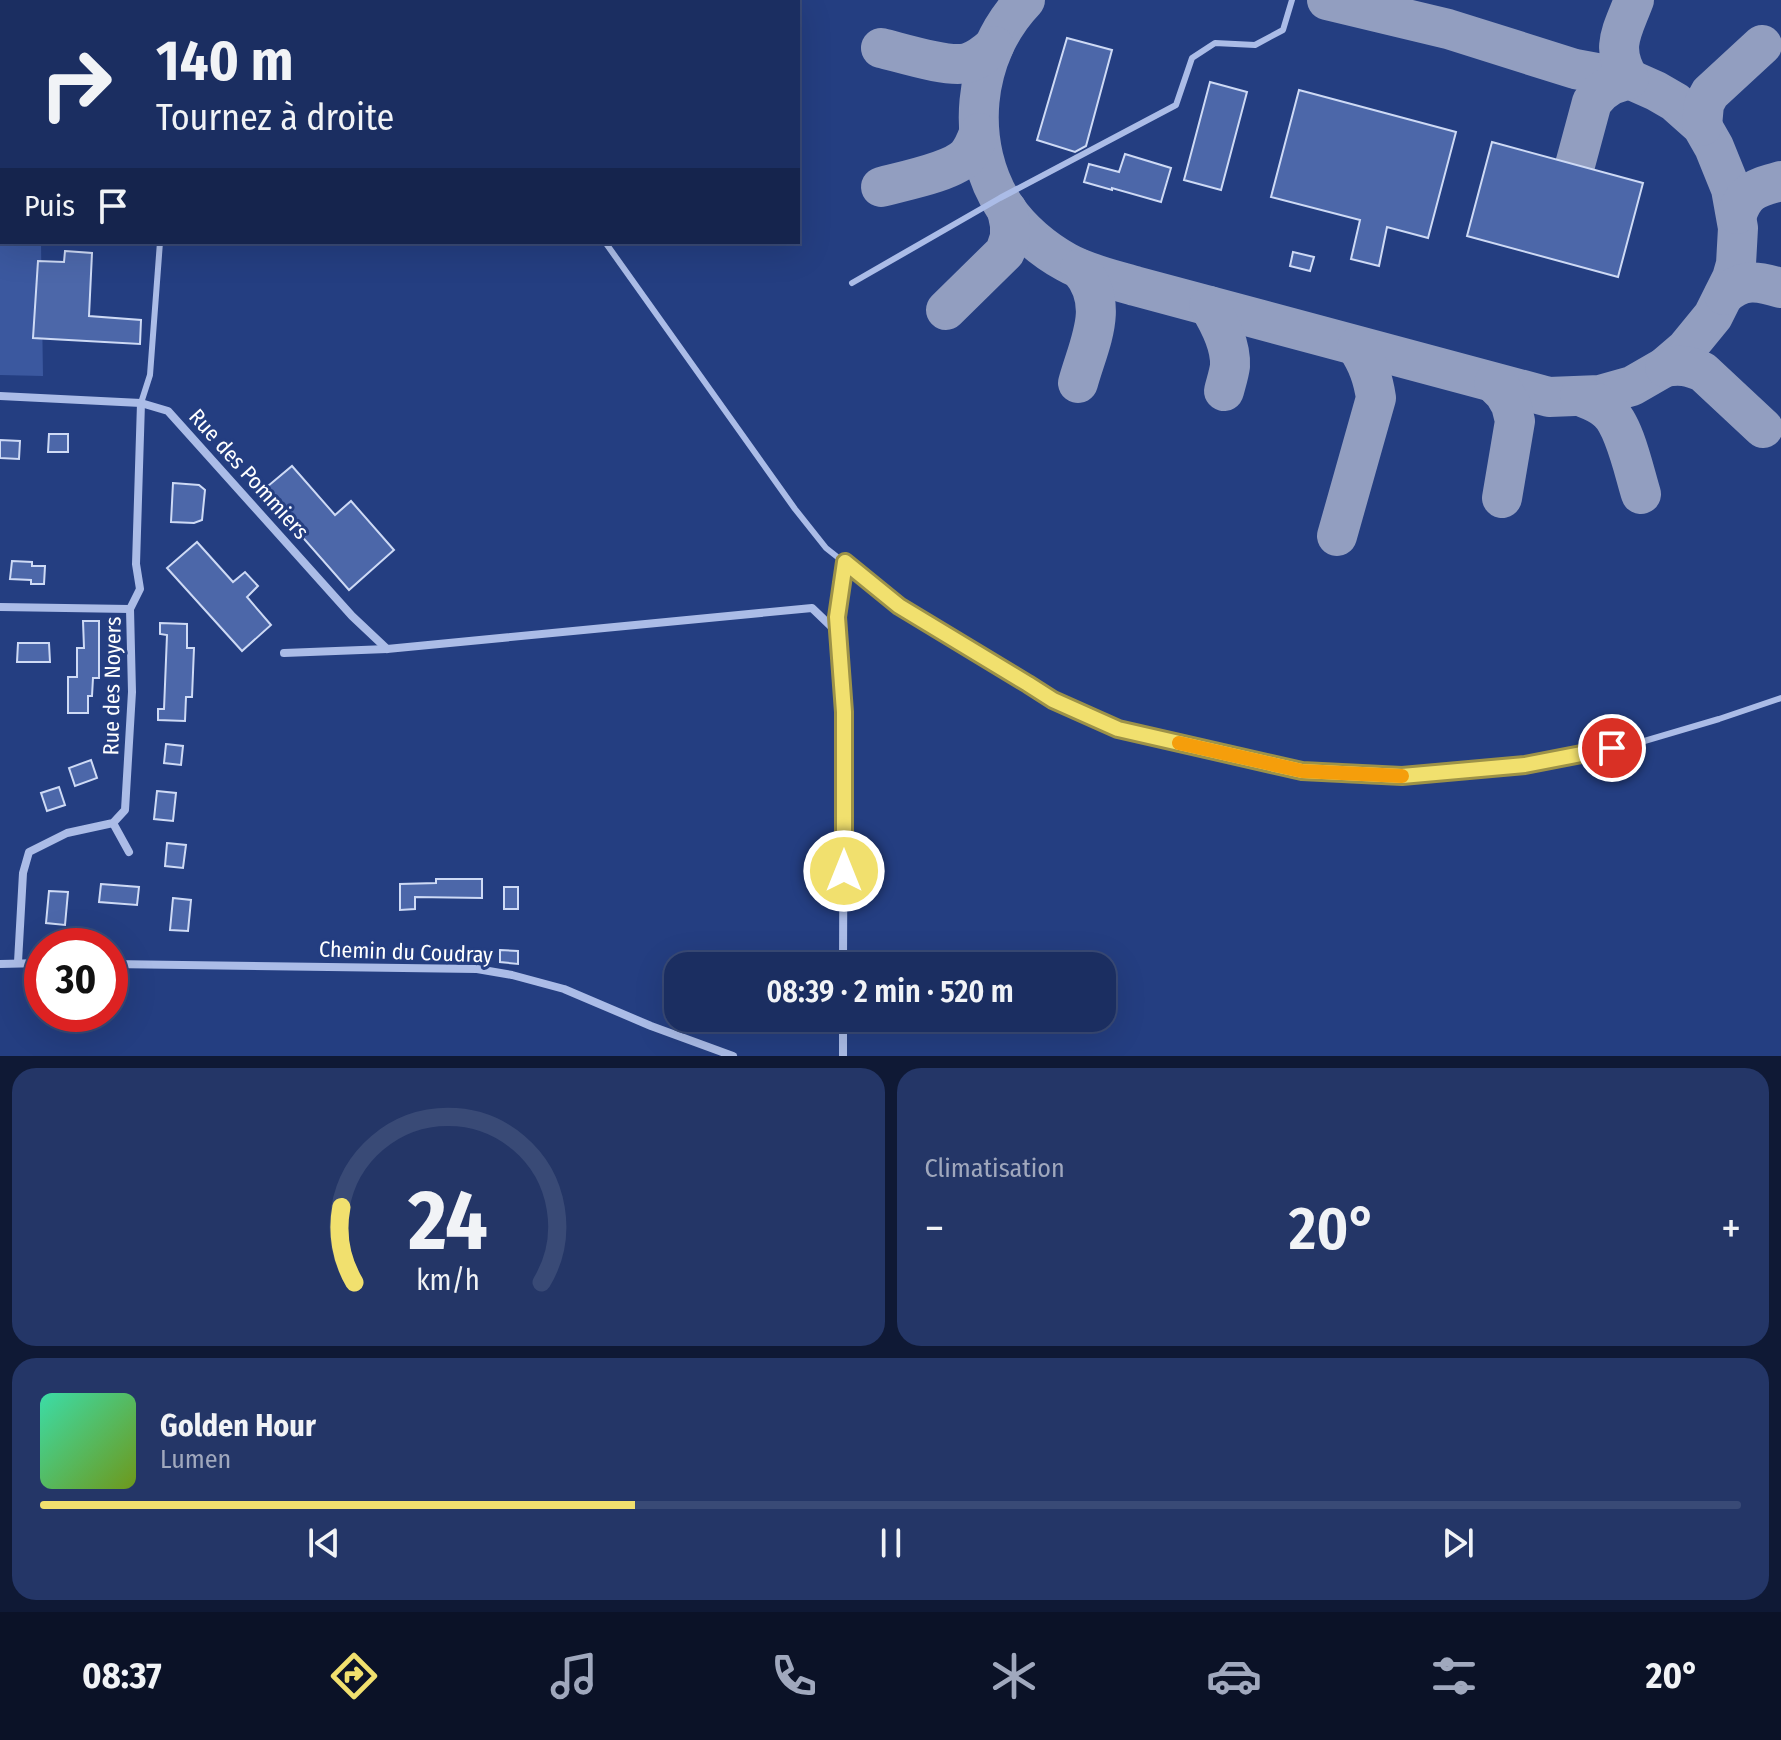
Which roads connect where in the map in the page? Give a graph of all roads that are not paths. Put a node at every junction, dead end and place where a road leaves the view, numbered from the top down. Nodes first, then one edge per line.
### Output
1 (1292, 0) edge
2 (160, 244) edge
3 (606, 244) edge
4 (852, 283) dead end
5 (0, 396) edge
6 (141, 403) junction
7 (845, 562) junction
8 (0, 607) edge
9 (130, 609) junction
10 (838, 633) junction
11 (387, 649) junction
12 (284, 653) dead end
13 (1781, 698) edge
14 (113, 823) junction
15 (129, 852) dead end
16 (843, 952) edge
17 (18, 962) junction
18 (24, 962) edge
19 (0, 964) edge
20 (128, 964) edge
21 (843, 1032) edge
22 (733, 1056) edge
23 (843, 1056) edge

1 - 4 lane
2 - 6 lane
3 - 7 lane
5 - 6 street, Rue des Pommiers
6 - 9 street, Rue des Noyers
6 - 11 street, Rue des Pommiers
7 - 10 lane
7 - 13 lane
8 - 9 street
9 - 14 street, Rue des Noyers
10 - 11 street
10 - 16 street
11 - 12 street
14 - 15 street
14 - 17 street
17 - 18 street
17 - 19 street
20 - 22 street, Chemin du Coudray
21 - 23 street

